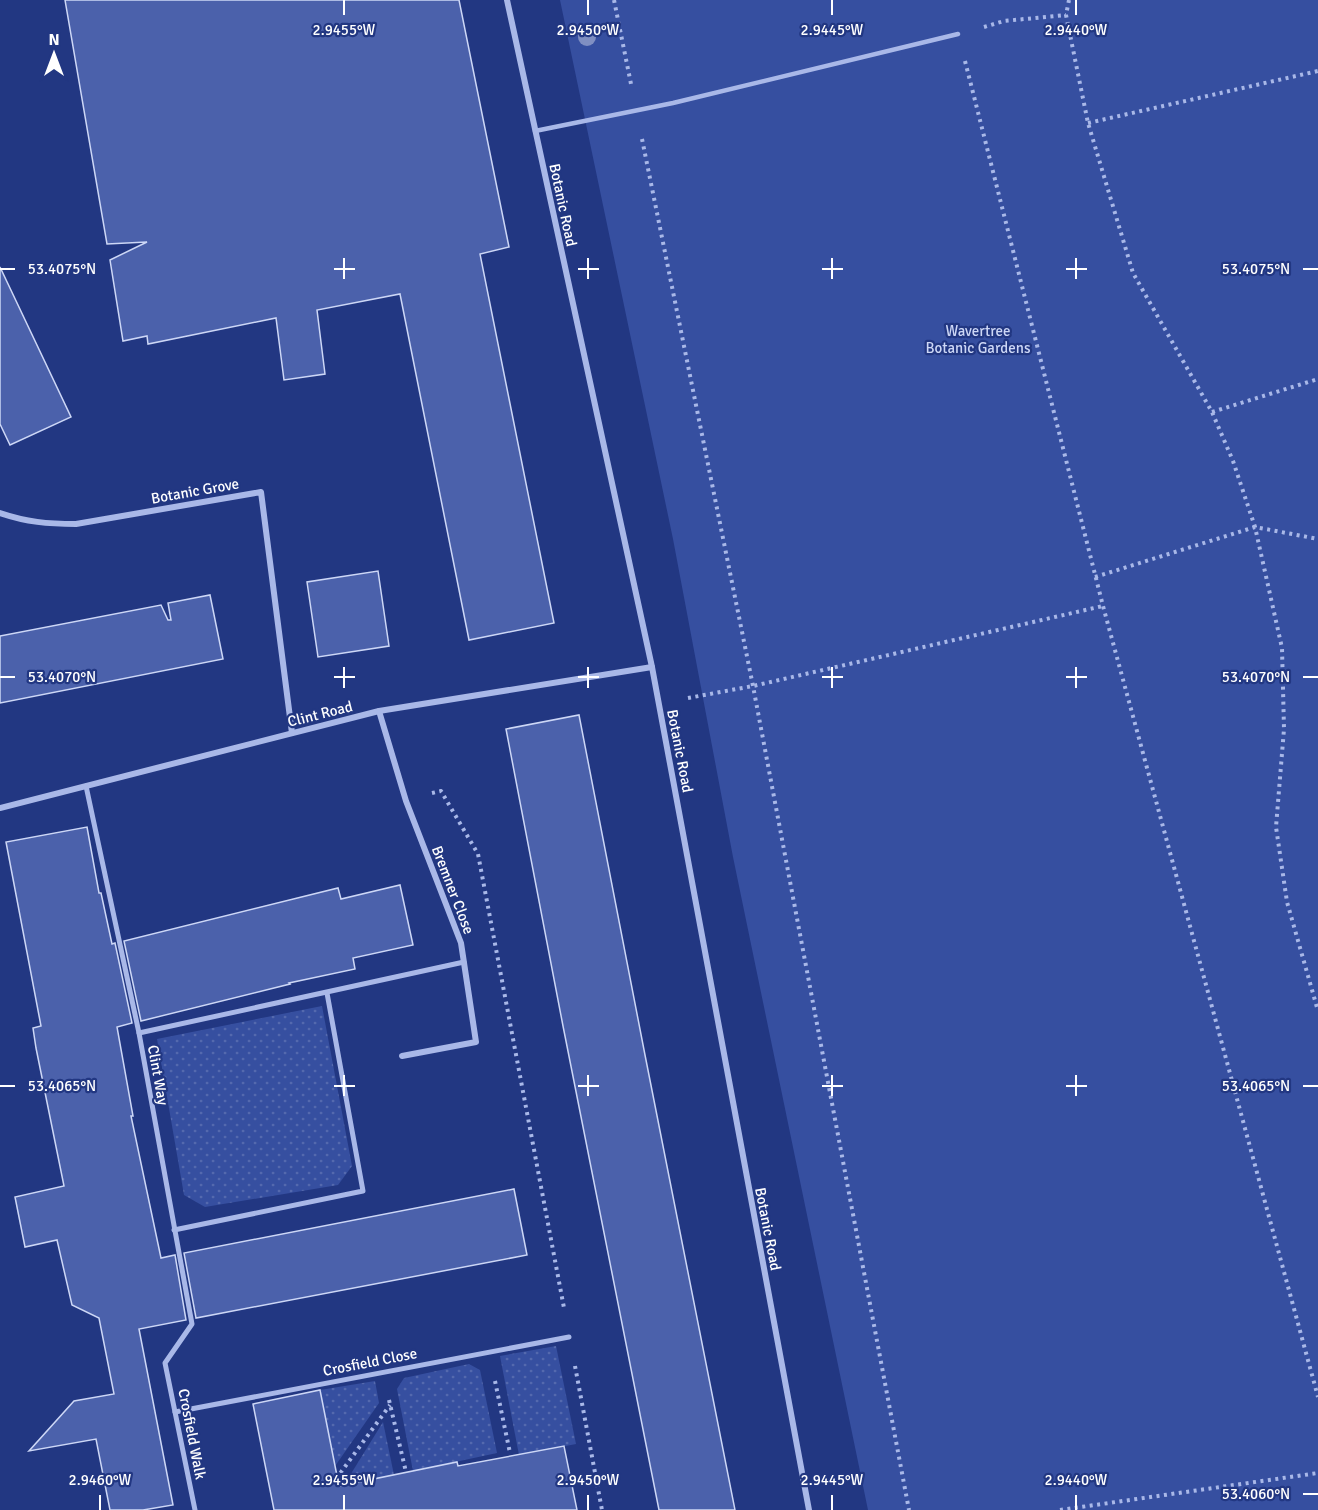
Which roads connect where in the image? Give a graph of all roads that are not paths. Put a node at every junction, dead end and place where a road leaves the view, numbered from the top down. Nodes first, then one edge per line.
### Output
1 (507, 0) edge
2 (958, 34) road end
3 (535, 130) junction
4 (0, 513) edge
5 (652, 667) junction
6 (379, 711) junction
7 (292, 733) junction
8 (86, 786) junction
9 (0, 808) edge
10 (464, 962) junction
11 (327, 993) junction
12 (139, 1033) junction
13 (402, 1056) dead end
14 (174, 1230) junction
15 (569, 1336) road end
16 (165, 1363) joint
17 (175, 1413) junction
18 (195, 1510) edge
19 (809, 1510) edge

1 - 3 street, Botanic Road
2 - 3 lane
3 - 5 street, Botanic Road
4 - 7 street, Botanic Grove
5 - 6 street, Clint Road
5 - 19 street, Botanic Road
6 - 7 street, Clint Road
6 - 10 street, Bremner Close
7 - 8 street, Clint Road
8 - 9 street, Clint Road
8 - 12 street, Clint Way
10 - 11 street
10 - 13 street, Bremner Close
11 - 12 street
11 - 14 street
12 - 14 street, Clint Way
14 - 16 street, Clint Way
15 - 17 street, Crosfield Close
16 - 17 street, Crosfield Walk
17 - 18 street, Crosfield Walk

